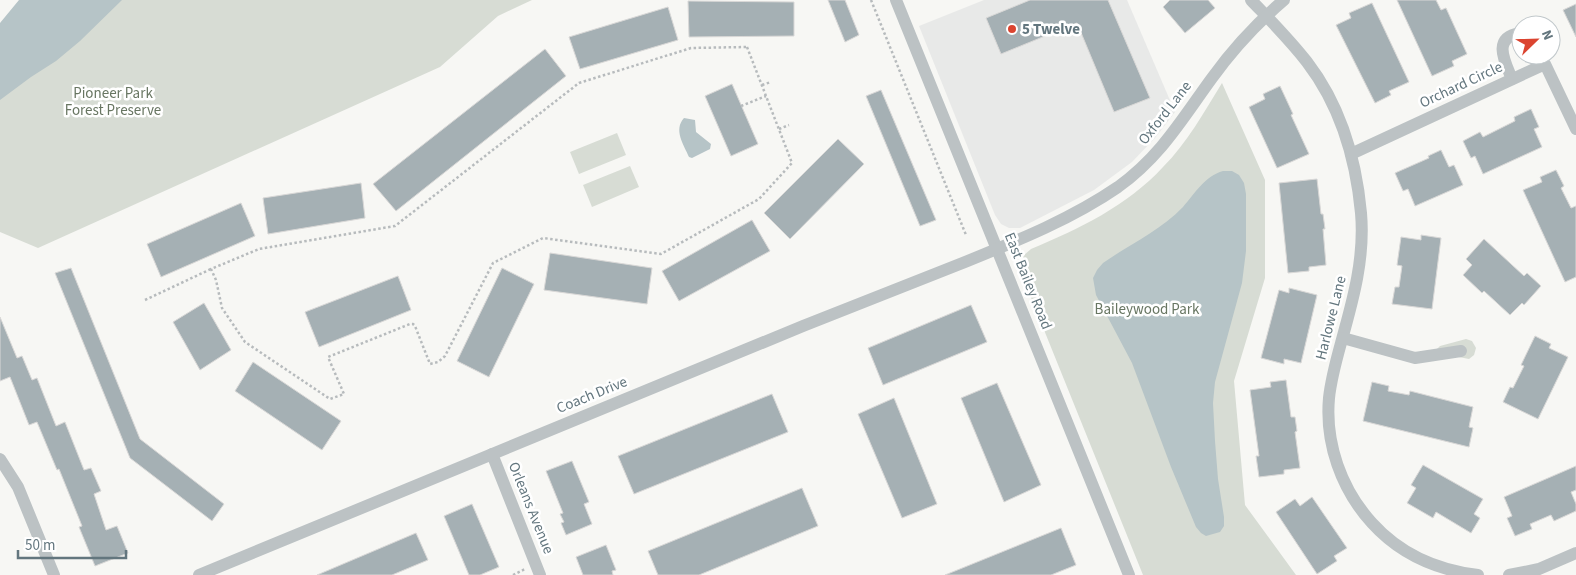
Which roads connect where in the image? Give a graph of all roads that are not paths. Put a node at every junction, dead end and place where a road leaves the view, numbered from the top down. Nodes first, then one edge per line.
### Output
1 (896, 0) edge
2 (1251, 0) edge
3 (1284, 0) edge
4 (1266, 16) junction
5 (1511, 36) edge
6 (1534, 65) edge
7 (1546, 65) edge
8 (1512, 79) junction
9 (1576, 130) edge
10 (1351, 154) junction
11 (998, 249) junction
12 (1343, 338) junction
13 (1461, 351) dead end
14 (492, 454) junction
15 (0, 459) edge
16 (1576, 553) edge
17 (54, 575) edge
18 (199, 575) edge
19 (540, 575) edge
20 (1129, 575) edge
21 (1478, 575) edge
22 (1509, 575) edge

1 - 11 street, East Bailey Road
2 - 4 street, Harlowe Lane
3 - 4 street, Oxford Lane
4 - 10 street, Harlowe Lane
4 - 11 street, Oxford Lane
5 - 8 street
6 - 8 street, Orchard Circle
7 - 9 street, Orchard Circle
8 - 10 street, Orchard Circle
10 - 12 street, Harlowe Lane
11 - 14 street, Coach Drive
11 - 20 street, East Bailey Road
12 - 13 street
12 - 21 street, Harlowe Lane
14 - 18 street, Coach Drive
14 - 19 street, Orleans Avenue
15 - 17 street
16 - 22 street

